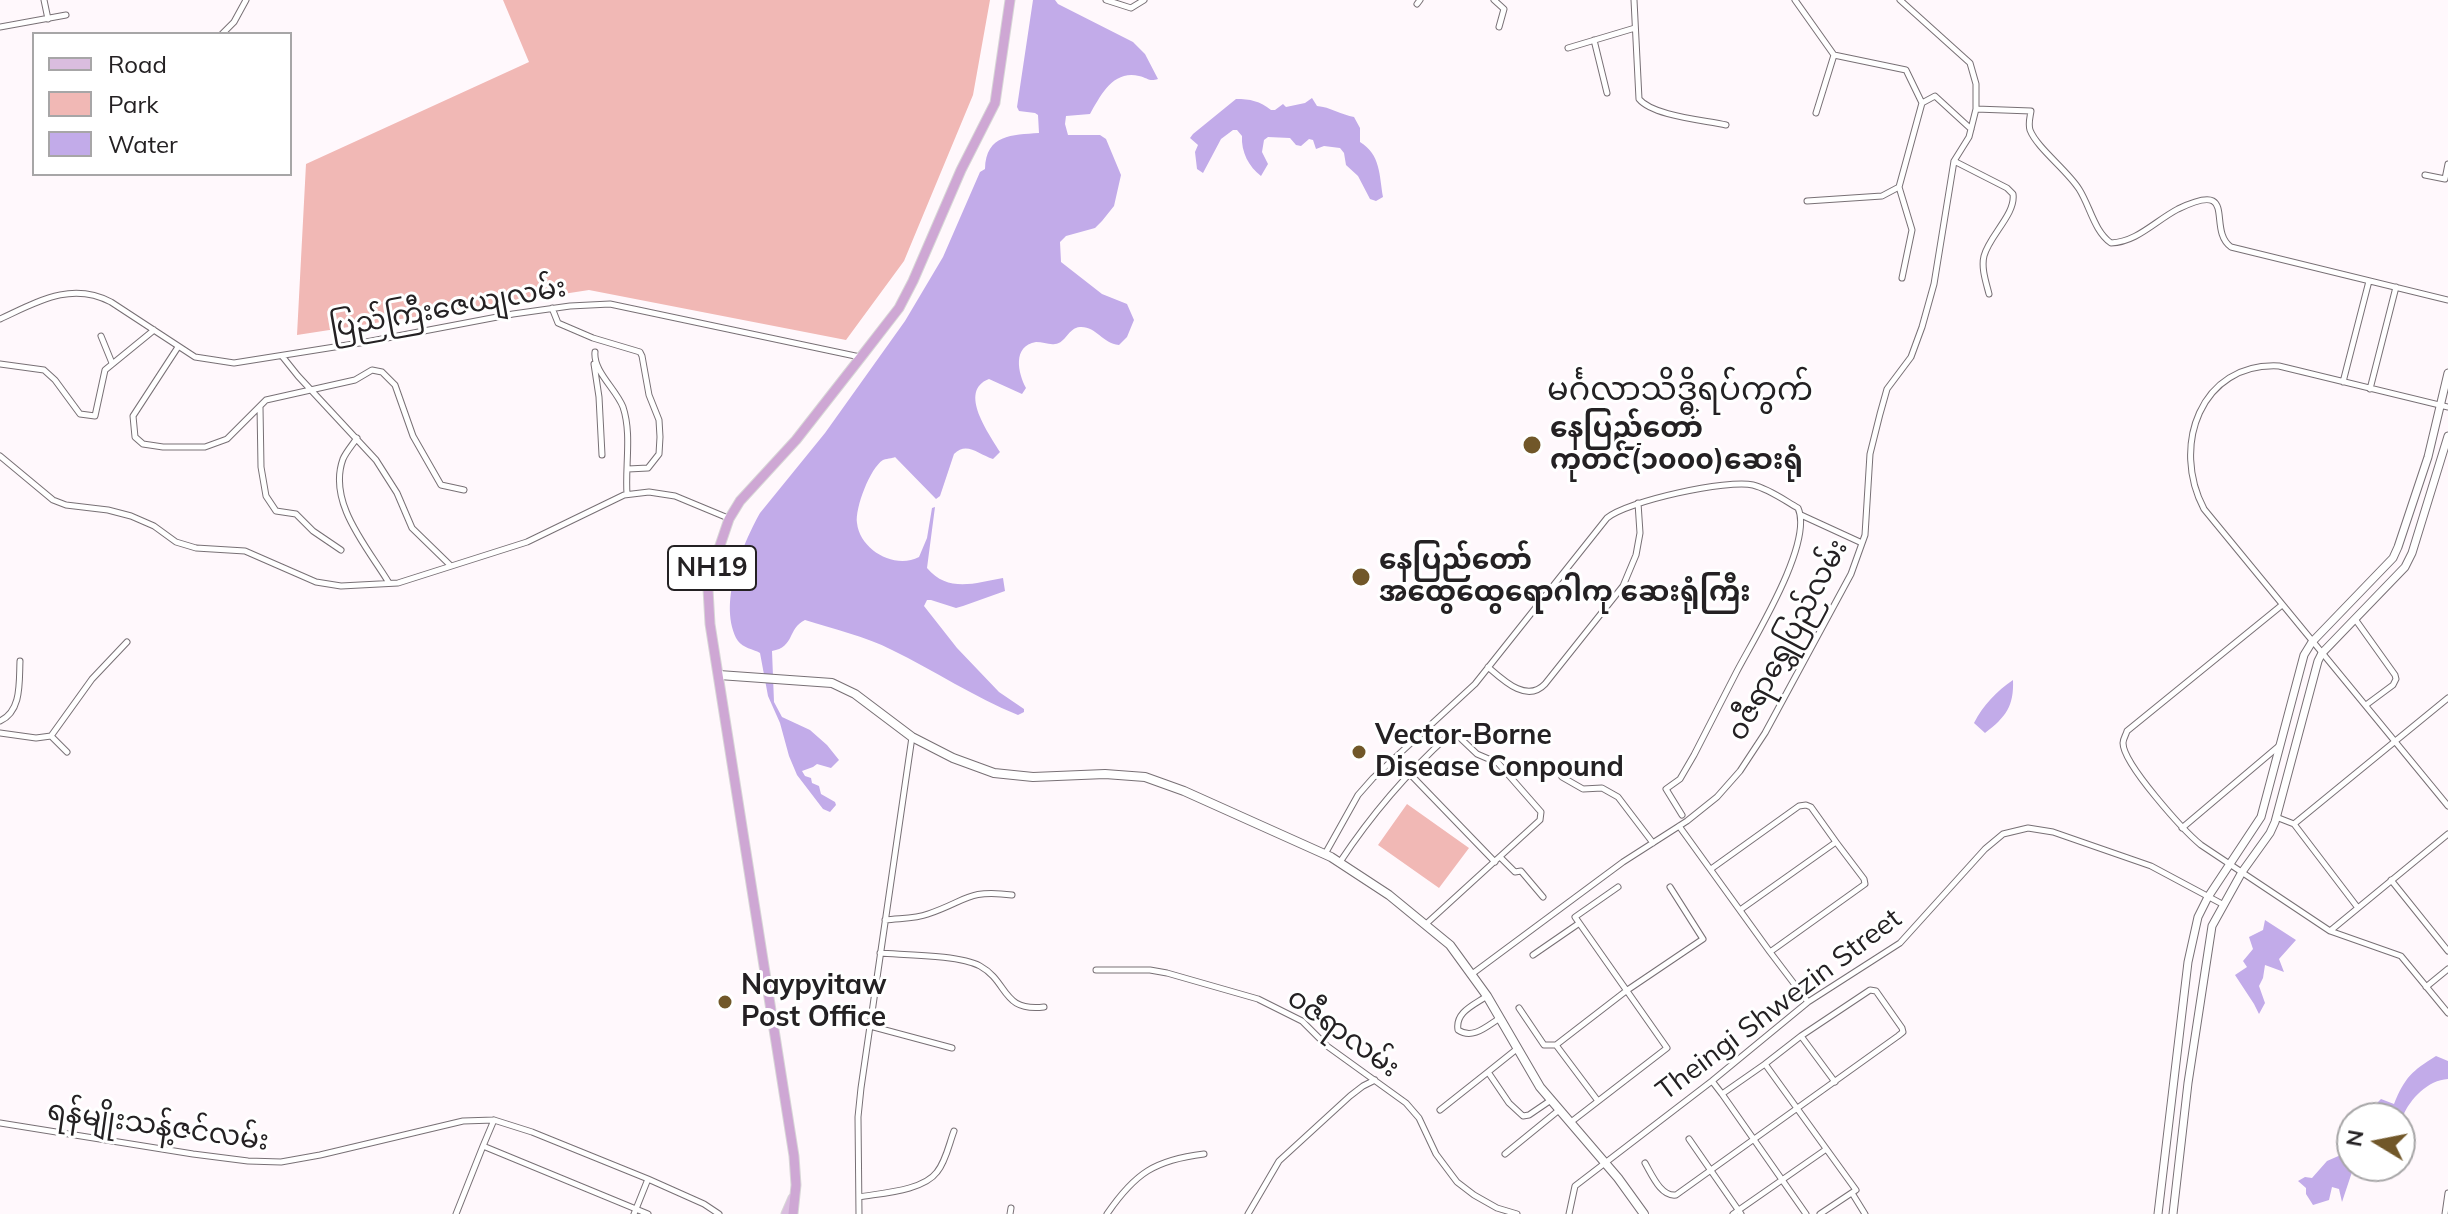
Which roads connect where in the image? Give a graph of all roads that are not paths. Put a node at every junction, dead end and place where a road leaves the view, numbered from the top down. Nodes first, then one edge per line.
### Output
1 (44, 0) edge
2 (246, 0) edge
3 (1010, 0) edge
4 (1144, 0) edge
5 (1494, 0) edge
6 (1634, 0) edge
7 (1795, 0) edge
8 (1900, 0) edge
9 (1110, 1) edge
10 (66, 15) dead end
11 (48, 19) junction
12 (0, 27) edge
13 (1499, 27) dead end
14 (1635, 28) junction
15 (224, 32) edge
16 (1594, 40) junction
17 (1568, 48) dead end
18 (1834, 55) junction
19 (1607, 93) dead end
20 (1922, 103) junction
21 (1976, 109) junction
22 (1816, 113) dead end
23 (1726, 125) dead end
24 (1971, 129) junction
25 (1954, 161) junction
26 (2448, 164) edge
27 (2425, 175) dead end
28 (1899, 187) junction
29 (1807, 201) dead end
30 (1902, 278) dead end
31 (2369, 281) junction
32 (2396, 287) junction
33 (1989, 294) dead end
34 (2448, 300) edge
35 (552, 308) junction
36 (0, 319) edge
37 (154, 330) junction
38 (101, 336) dead end
39 (608, 342) junction
40 (178, 347) junction
41 (595, 352) junction
42 (282, 356) junction
43 (861, 357) junction
44 (112, 363) junction
45 (0, 364) edge
46 (2448, 373) edge
47 (2343, 382) junction
48 (311, 389) junction
49 (2370, 389) junction
50 (2444, 406) edge
51 (260, 407) junction
52 (2448, 436) edge
53 (357, 438) junction
54 (602, 455) dead end
55 (0, 456) edge
56 (2444, 468) edge
57 (628, 469) junction
58 (464, 490) dead end
59 (627, 494) junction
60 (1638, 503) junction
61 (1801, 515) junction
62 (729, 519) junction
63 (1862, 543) junction
64 (341, 550) dead end
65 (450, 565) junction
66 (390, 583) junction
67 (2282, 605) junction
68 (2355, 619) junction
69 (127, 642) dead end
70 (2312, 642) junction
71 (2322, 653) junction
72 (20, 661) dead end
73 (1488, 667) junction
74 (719, 675) junction
75 (2448, 698) edge
76 (2366, 705) junction
77 (0, 721) edge
78 (0, 733) edge
79 (51, 736) junction
80 (912, 737) junction
81 (2395, 741) junction
82 (2280, 746) junction
83 (67, 752) dead end
84 (1410, 774) junction
85 (1562, 777) dead end
86 (2448, 806) edge
87 (1682, 815) dead end
88 (2276, 817) junction
89 (2294, 824) junction
90 (1679, 826) junction
91 (2182, 828) junction
92 (2448, 834) edge
93 (1836, 842) junction
94 (1653, 843) junction
95 (1325, 854) junction
96 (1497, 860) junction
97 (1340, 862) junction
98 (2230, 864) junction
99 (1711, 869) junction
100 (2242, 872) junction
101 (2391, 880) junction
102 (1618, 887) dead end
103 (1670, 887) dead end
104 (1012, 895) dead end
105 (1543, 897) dead end
106 (2208, 897) junction
107 (2224, 905) junction
108 (2358, 908) junction
109 (1740, 910) junction
110 (885, 920) junction
111 (1578, 924) junction
112 (1425, 925) junction
113 (2330, 931) junction
114 (2448, 951) edge
115 (1770, 952) junction
116 (880, 953) junction
117 (1533, 955) dead end
118 (2448, 969) edge
119 (1096, 970) dead end
120 (1472, 974) junction
121 (2426, 987) junction
122 (1626, 991) junction
123 (1487, 996) junction
124 (1808, 1002) junction
125 (1044, 1007) dead end
126 (1519, 1008) dead end
127 (2448, 1013) edge
128 (1501, 1017) junction
129 (870, 1026) junction
130 (1801, 1036) junction
131 (1556, 1045) junction
132 (952, 1048) dead end
133 (1518, 1048) junction
134 (1765, 1064) junction
135 (1488, 1072) junction
136 (1375, 1080) junction
137 (1712, 1081) junction
138 (1835, 1082) junction
139 (1722, 1094) junction
140 (1551, 1100) junction
141 (1598, 1101) junction
142 (1440, 1110) dead end
143 (1559, 1110) junction
144 (1798, 1110) junction
145 (494, 1120) junction
146 (1571, 1122) junction
147 (0, 1123) edge
148 (954, 1131) dead end
149 (1689, 1139) dead end
150 (1755, 1141) junction
151 (483, 1146) junction
152 (1825, 1150) junction
153 (1204, 1154) dead end
154 (1505, 1154) dead end
155 (1605, 1163) junction
156 (1645, 1163) dead end
157 (1712, 1171) junction
158 (648, 1179) junction
159 (1782, 1180) junction
160 (796, 1191) junction
161 (1852, 1193) junction
162 (2448, 1193) edge
163 (859, 1197) junction
164 (635, 1211) edge
165 (1738, 1213) edge
166 (456, 1214) edge
167 (648, 1214) edge
168 (719, 1214) edge
169 (786, 1214) edge
170 (793, 1214) edge
171 (859, 1214) edge
172 (1107, 1214) edge
173 (1248, 1214) edge
174 (1517, 1214) edge
175 (1569, 1214) edge
176 (1644, 1214) edge
177 (1806, 1214) edge
178 (1820, 1214) edge
179 (1865, 1214) edge
180 (2158, 1214) edge
181 (2173, 1214) edge
182 (2445, 1214) edge

1 - 11 street
2 - 15 street
3 - 43 highway, NH19
4 - 9 street
5 - 13 street
6 - 14 street
7 - 18 street
8 - 21 street, ဝဇီရာရွှေပြည်လမ်း
10 - 11 street
11 - 12 street
14 - 16 street
14 - 23 street
16 - 17 street
16 - 19 street
18 - 20 street
18 - 22 street
20 - 24 street
20 - 28 street
21 - 24 street, ဝဇီရာရွှေပြည်လမ်း
21 - 31 street
24 - 25 street, ဝဇီရာရွှေပြည်လမ်း
25 - 33 street
25 - 63 street, ဝဇီရာရွှေပြည်လမ်း
26 - 27 street
28 - 29 street
28 - 30 street
31 - 32 street
31 - 47 street
32 - 34 street
32 - 49 street
35 - 39 street
35 - 42 street, ပြည်ကြီးဇေယျလမ်း
35 - 43 street, ပြည်ကြီးဇေယျလမ်း
36 - 37 street, ပြည်ကြီးဇေယျလမ်း
37 - 40 street, ပြည်ကြီးဇေယျလမ်း
37 - 44 street
38 - 44 street
39 - 41 street
39 - 57 street
40 - 42 street, ပြည်ကြီးဇေယျလမ်း
40 - 51 street
41 - 54 street
41 - 57 street
42 - 48 street
43 - 62 highway, NH19
44 - 45 street
46 - 50 street
47 - 49 street
47 - 67 street
48 - 51 street
48 - 53 street
48 - 58 street
49 - 50 street
50 - 70 street
51 - 64 street
52 - 56 street
53 - 65 street
53 - 66 street
55 - 66 street
56 - 68 street
57 - 59 street
59 - 62 street
59 - 65 street
60 - 61 street
60 - 73 street
60 - 73 street
61 - 63 street
61 - 87 street
62 - 74 highway, NH19
63 - 90 street, ဝဇီရာရွှေပြည်လမ်း
65 - 66 street
67 - 70 street
67 - 91 street
68 - 71 street
68 - 76 street
69 - 79 street
70 - 71 street
70 - 82 street
71 - 76 street
71 - 88 street
72 - 77 street
73 - 95 street
74 - 80 main road
74 - 160 highway, NH19
75 - 81 street
76 - 81 street
78 - 79 street
79 - 83 street
80 - 95 main road
80 - 110 street
81 - 86 street
81 - 89 street
82 - 91 street
82 - 98 street
84 - 96 street
84 - 96 street
84 - 97 street
85 - 94 street
88 - 89 street
88 - 100 street
89 - 108 street
90 - 94 street, ဝဇီရာရွှေပြည်လမ်း
90 - 99 street
91 - 98 street
92 - 101 street
93 - 99 street
93 - 109 street
93 - 115 street
94 - 120 street, ဝဇီရာရွှေပြည်လမ်း
95 - 97 main road
96 - 105 street
96 - 112 street
97 - 112 main road
98 - 100 street
98 - 106 street
99 - 109 street
100 - 107 street
100 - 113 street
101 - 108 street
101 - 114 street
102 - 111 street
103 - 122 street
104 - 110 street
106 - 107 street, Theingi Shwezin Street
106 - 124 street, Theingi Shwezin Street
106 - 180 street
107 - 181 street
108 - 113 street
109 - 115 street
110 - 116 street
111 - 117 street
111 - 122 street
112 - 120 main road
113 - 121 street
115 - 124 street
116 - 125 street
116 - 129 street
118 - 121 street
119 - 136 street, ဝဇီရာလမ်း
120 - 123 main road
121 - 127 street
122 - 131 street
122 - 141 street
123 - 128 main road
123 - 128 street
124 - 137 street, Theingi Shwezin Street
126 - 131 street
128 - 133 main road
129 - 132 street
129 - 163 street
130 - 134 street
130 - 138 street
130 - 138 street
131 - 141 street
133 - 135 street
133 - 140 main road
134 - 139 street
134 - 144 street
135 - 140 street
135 - 142 street
136 - 173 street
136 - 174 street, ဝဇီရာလမ်း
137 - 139 street
137 - 155 street, Theingi Shwezin Street
138 - 144 street
139 - 150 street
140 - 143 main road
141 - 146 street
143 - 146 main road
143 - 154 street
144 - 150 street
144 - 152 street
145 - 147 street, ရန်မျိုးသန့်ဇင်လမ်း
145 - 151 street
145 - 158 street, ရန်မျိုးသန့်ဇင်လမ်း
146 - 155 main road
148 - 163 street
149 - 157 street
150 - 157 street
150 - 159 street
151 - 164 street
151 - 166 street
152 - 159 street
152 - 161 street
153 - 172 street
155 - 175 street, Theingi Shwezin Street
155 - 176 main road
156 - 157 street
157 - 165 street
158 - 164 street
158 - 168 street, ရန်မျိုးသန့်ဇင်လမ်း
159 - 165 street
159 - 177 street
160 - 169 main road
160 - 170 highway, NH19
161 - 178 street
161 - 179 street
162 - 182 street
163 - 171 street
164 - 167 street

